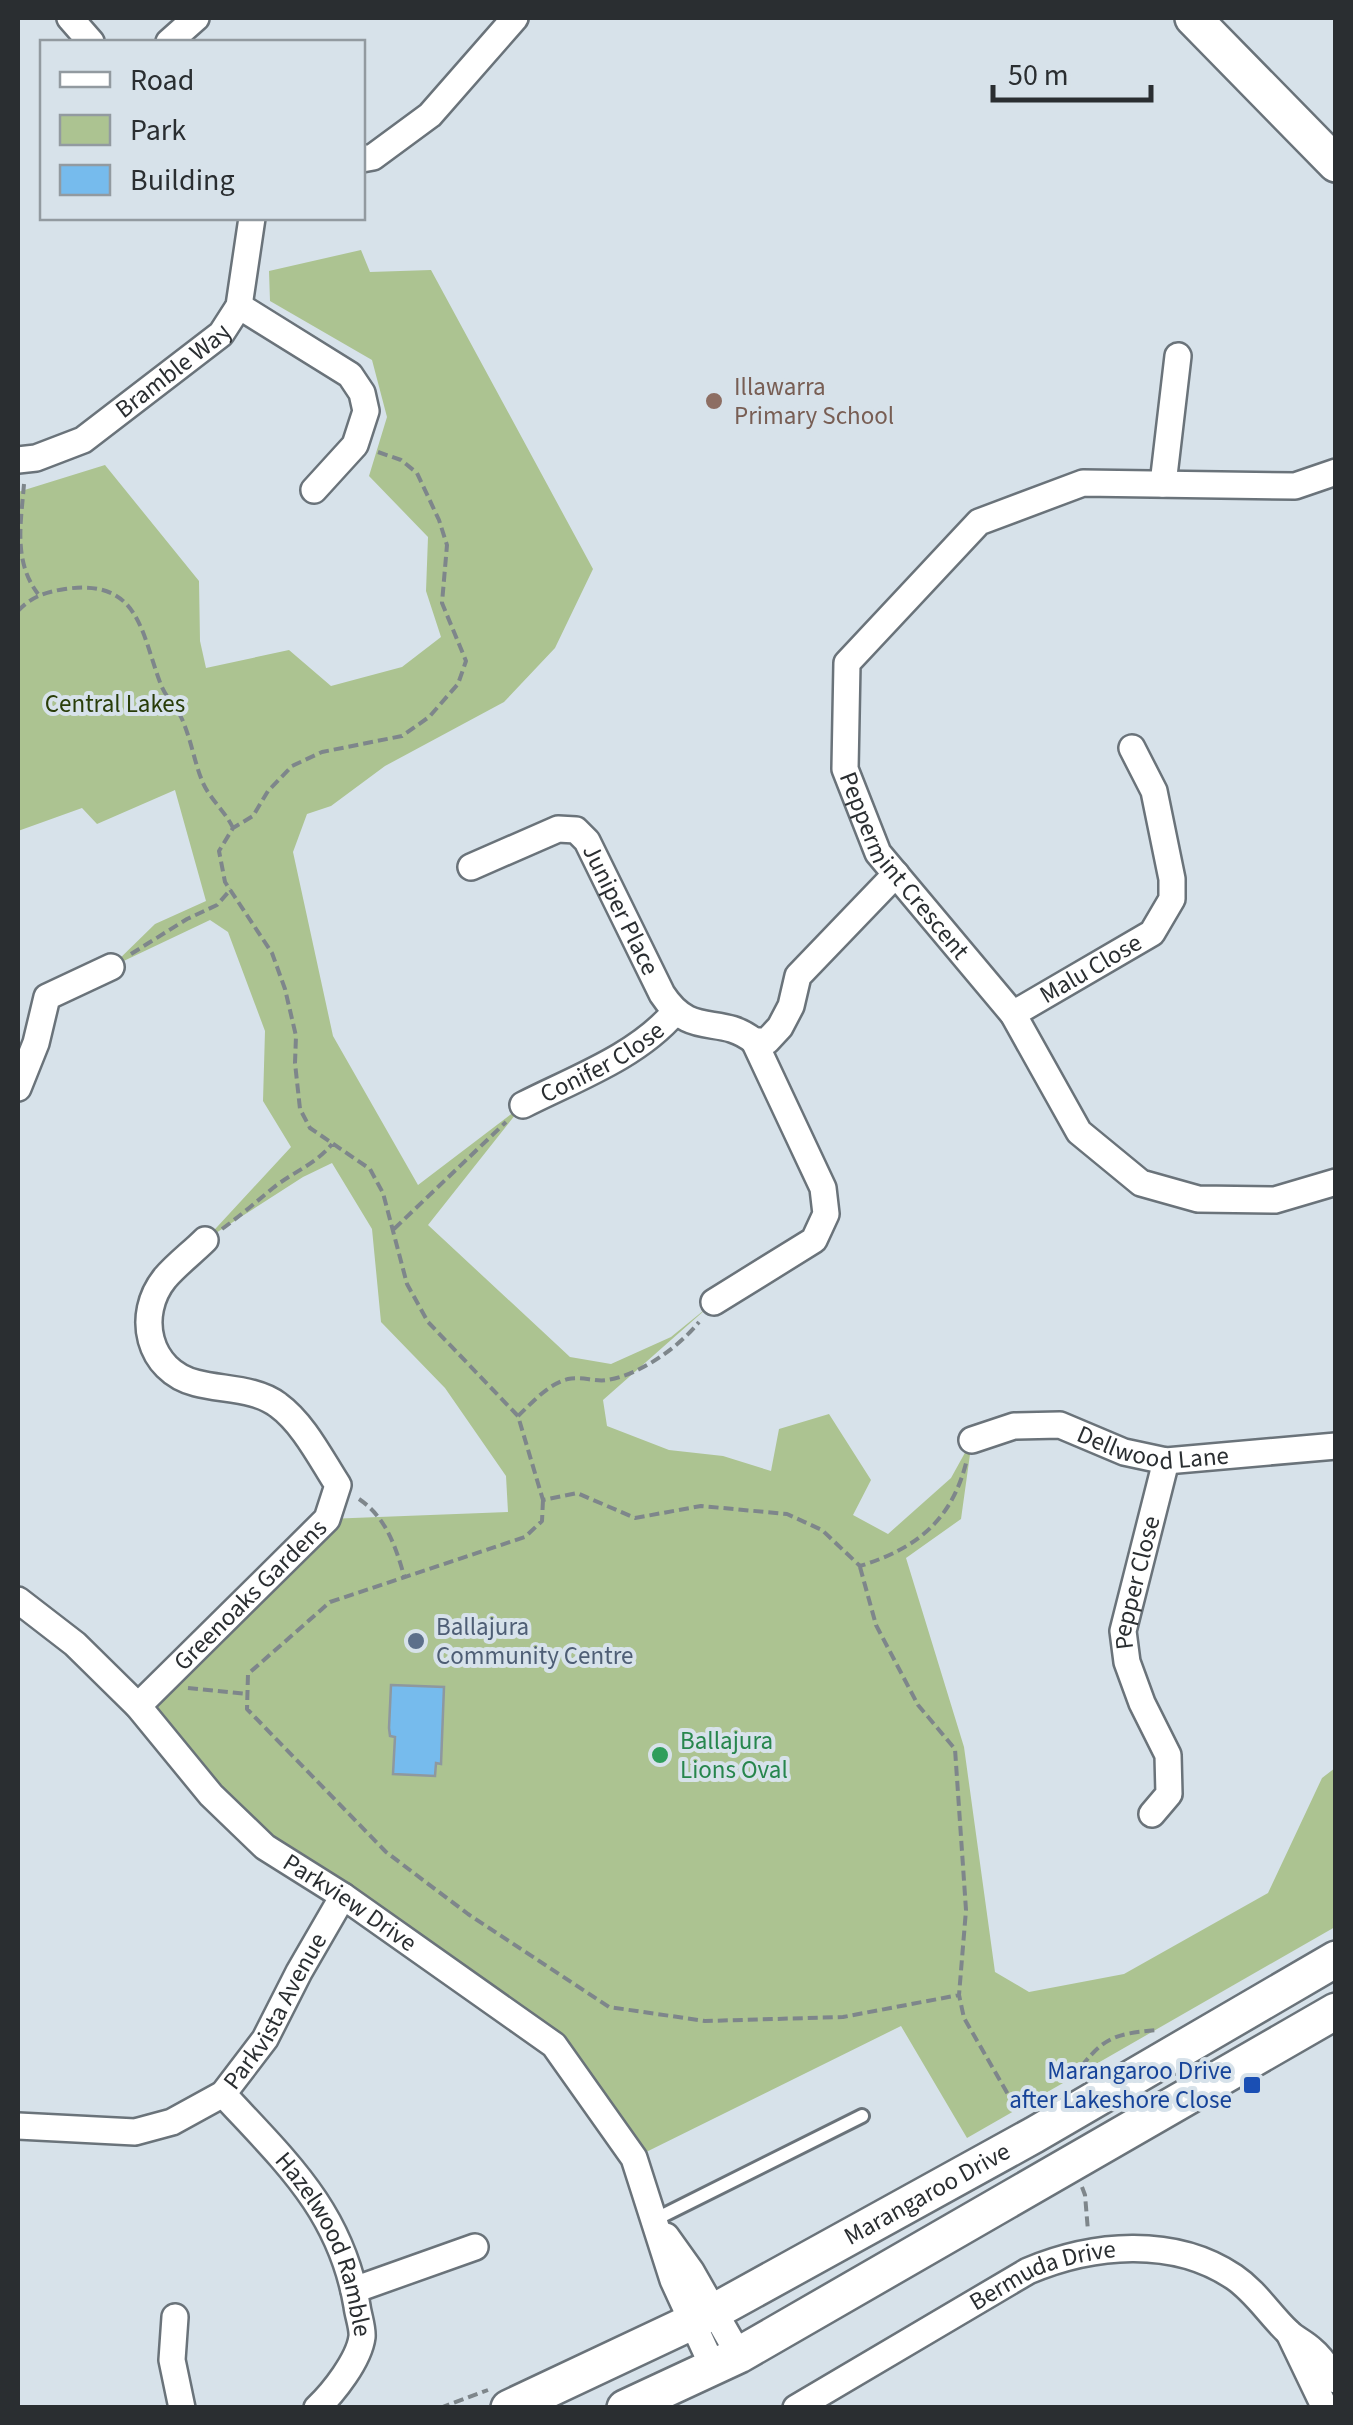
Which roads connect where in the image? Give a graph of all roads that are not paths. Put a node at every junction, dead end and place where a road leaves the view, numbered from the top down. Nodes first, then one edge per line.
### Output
1 (70, 18) edge
2 (196, 18) edge
3 (516, 18) edge
4 (1193, 18) edge
5 (1211, 18) edge
6 (89, 40) edge
7 (171, 40) edge
8 (1336, 140) edge
9 (365, 158) edge
10 (1336, 164) edge
11 (252, 220) edge
12 (239, 306) junction
13 (1178, 356) dead end
14 (22, 459) edge
15 (1336, 472) edge
16 (1162, 484) junction
17 (314, 490) dead end
18 (1132, 748) dead end
19 (472, 867) dead end
20 (896, 874) junction
21 (111, 967) road end
22 (674, 1013) junction
23 (1013, 1014) junction
24 (754, 1041) junction
25 (18, 1088) edge
26 (523, 1105) road end
27 (1336, 1182) edge
28 (205, 1240) road end
29 (714, 1302) road end
30 (972, 1440) road end
31 (1336, 1446) edge
32 (1166, 1461) junction
33 (18, 1600) edge
34 (138, 1706) junction
35 (1152, 1814) dead end
36 (343, 1896) junction
37 (1336, 1959) edge
38 (1336, 2012) edge
39 (223, 2094) junction
40 (862, 2116) dead end
41 (18, 2126) edge
42 (654, 2220) junction
43 (475, 2247) dead end
44 (354, 2290) junction
45 (704, 2316) junction
46 (176, 2317) dead end
47 (1289, 2333) junction
48 (726, 2361) junction
49 (1336, 2380) edge
50 (182, 2408) edge
51 (316, 2408) edge
52 (509, 2408) edge
53 (625, 2408) edge
54 (796, 2408) edge
55 (1325, 2408) edge

1 - 6 street
2 - 7 street
3 - 9 street
4 - 10 main road
5 - 8 main road
11 - 12 street, Bramble Way
12 - 14 street, Bramble Way
12 - 17 street
13 - 16 street
15 - 16 street, Peppermint Crescent
16 - 20 street, Peppermint Crescent
18 - 23 street, Malu Close
19 - 22 street, Juniper Place
20 - 23 street, Peppermint Crescent
20 - 24 street
21 - 25 street
22 - 24 street
22 - 26 street, Conifer Close
23 - 27 street, Peppermint Crescent
24 - 29 street
28 - 34 street, Greenoaks Gardens
30 - 32 street, Dellwood Lane
31 - 32 street, Dellwood Lane
32 - 35 street, Pepper Close
33 - 34 street, Parkview Drive
34 - 36 street, Parkview Drive
36 - 39 street, Parkvista Avenue
36 - 42 street, Parkview Drive
37 - 45 main road, Marangaroo Drive
38 - 48 main road, Marangaroo Drive
39 - 41 street, Parkvista Avenue
39 - 44 street, Hazelwood Ramble
40 - 42 lane
42 - 45 street, Parkview Drive
43 - 44 street
44 - 51 street, Hazelwood Ramble
45 - 48 street, Parkview Drive
45 - 52 main road, Marangaroo Drive
46 - 50 street
47 - 49 street, Bermuda Drive
47 - 54 street, Bermuda Drive
47 - 55 street, Bermuda Drive
48 - 53 main road, Marangaroo Drive

